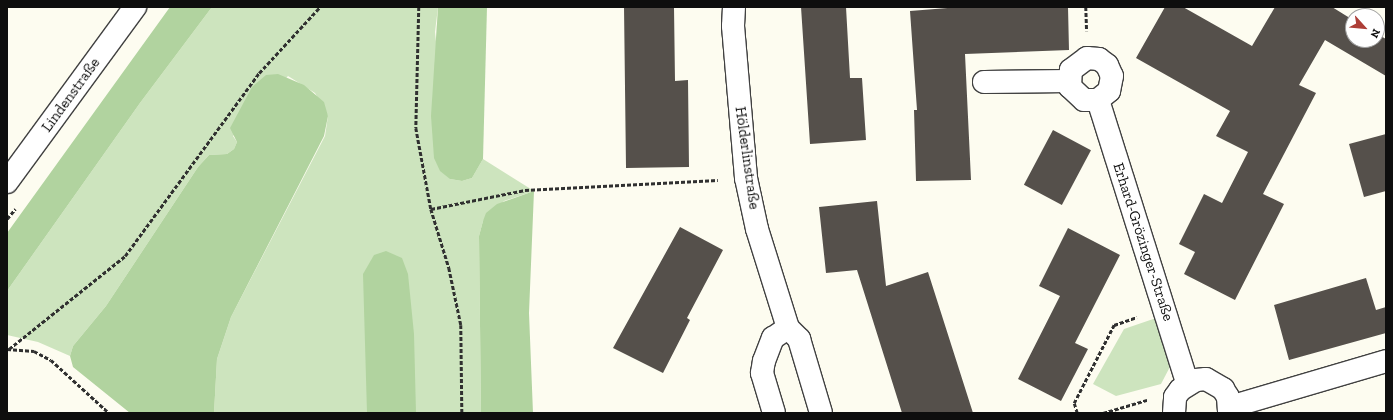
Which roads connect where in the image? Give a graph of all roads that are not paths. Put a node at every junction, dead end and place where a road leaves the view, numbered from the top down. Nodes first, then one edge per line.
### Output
1 (135, 7) edge
2 (734, 7) edge
3 (1069, 81) junction
4 (984, 82) dead end
5 (1098, 100) junction
6 (7, 182) edge
7 (788, 328) junction
8 (1386, 361) edge
9 (1183, 387) junction
10 (1230, 410) edge
11 (774, 413) edge
12 (821, 413) edge
13 (1174, 413) edge

1 - 6 street, Lindenstraße
2 - 7 street, Hölderlinstraße
3 - 4 street
3 - 5 street
3 - 5 street
5 - 9 street, Erhard-Grözinger-Straße
7 - 11 street
7 - 12 street, Hölderlinstraße
8 - 10 street
9 - 10 street
9 - 13 street

